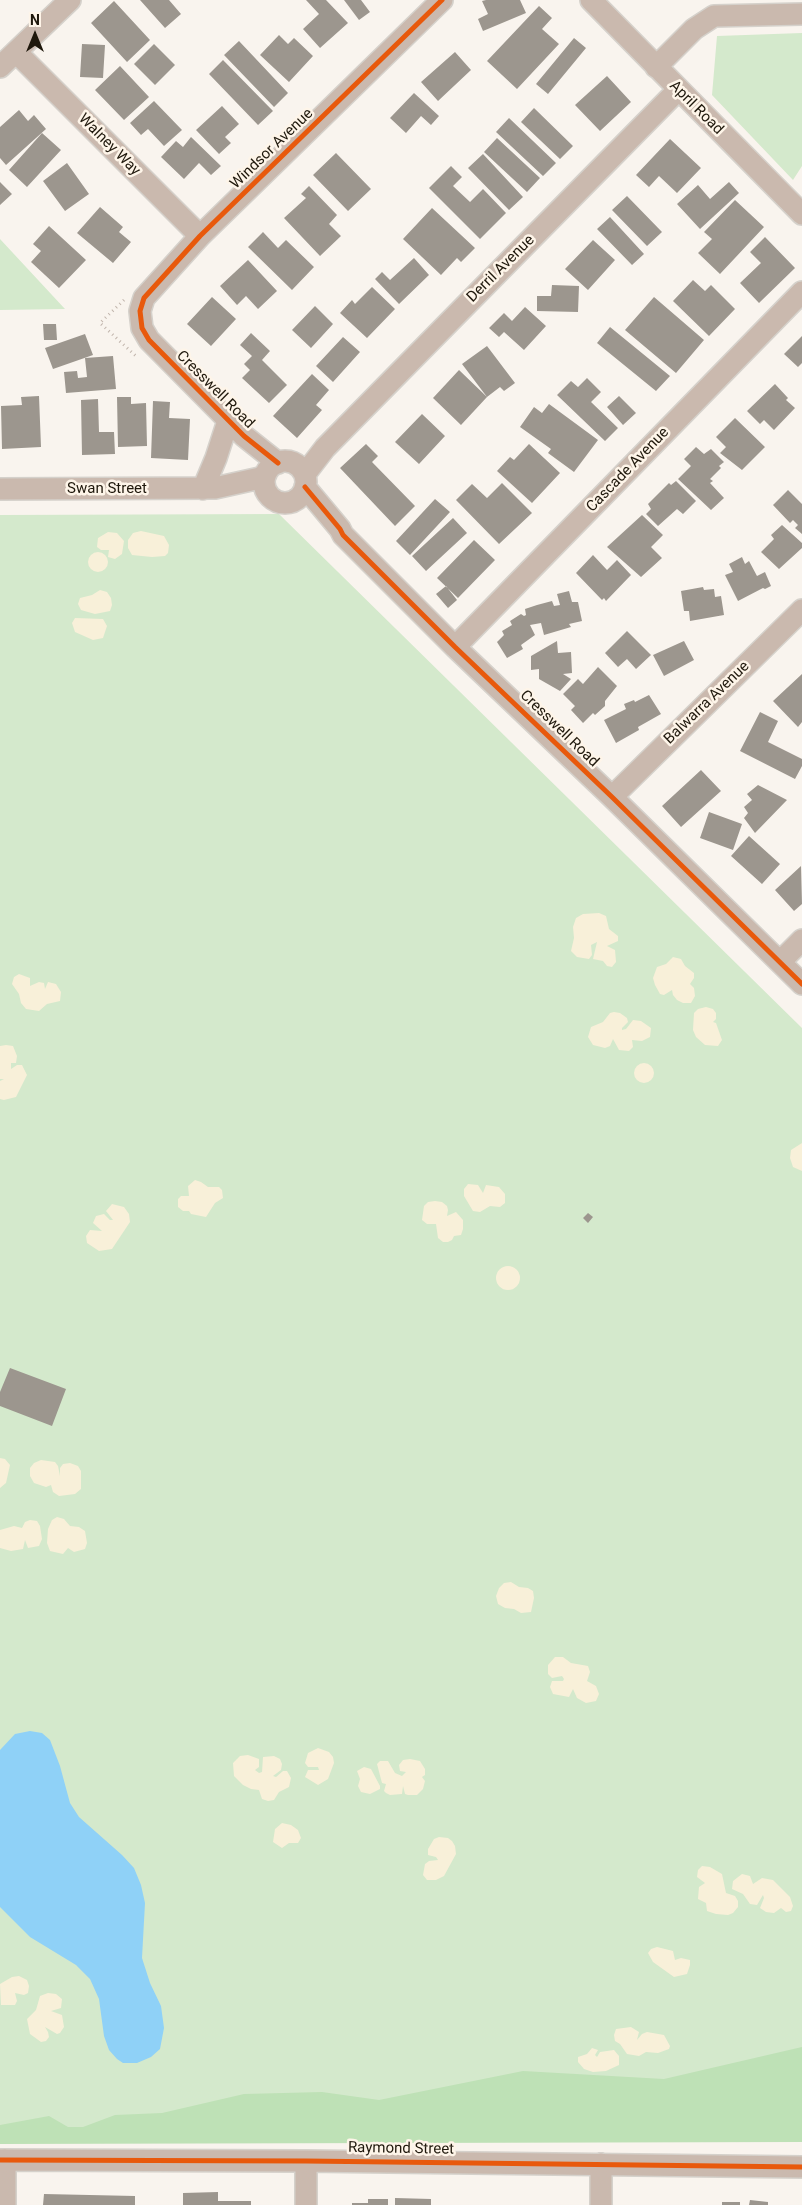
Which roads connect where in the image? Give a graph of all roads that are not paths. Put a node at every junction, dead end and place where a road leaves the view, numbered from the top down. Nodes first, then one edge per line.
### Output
1 (70, 0) edge
2 (442, 0) edge
3 (591, 0) edge
4 (802, 14) edge
5 (17, 53) junction
6 (656, 67) junction
7 (0, 68) edge
8 (678, 90) junction
9 (802, 214) edge
10 (200, 236) junction
11 (802, 292) edge
12 (142, 328) joint
13 (228, 421) junction
14 (288, 479) junction
15 (209, 488) junction
16 (0, 489) edge
17 (802, 610) edge
18 (455, 647) junction
19 (612, 797) junction
20 (802, 940) edge
21 (780, 962) junction
22 (802, 984) edge
23 (2, 2160) edge
24 (306, 2161) junction
25 (601, 2164) junction
26 (802, 2167) edge
27 (5, 2205) edge
28 (306, 2205) edge
29 (601, 2205) edge

1 - 5 street
2 - 10 street, Windsor Avenue
3 - 6 street, April Road
4 - 6 street
5 - 7 street
5 - 10 street, Walney Way
6 - 8 street, April Road
8 - 9 street, April Road
8 - 14 street, Derril Avenue
10 - 12 street, Windsor Avenue
11 - 18 street, Cascade Avenue
12 - 13 street, Cresswell Road
13 - 14 street, Cresswell Road
13 - 15 street
14 - 15 street, Swan Street
14 - 18 street, Cresswell Road
15 - 16 street, Swan Street
17 - 19 street, Balwarra Avenue
18 - 19 street, Cresswell Road
19 - 21 street, Cresswell Road
20 - 21 street
21 - 22 street, Cresswell Road
23 - 24 street, Raymond Street
23 - 27 street
24 - 25 street, Raymond Street
24 - 28 street
25 - 26 street, Raymond Street
25 - 29 street

